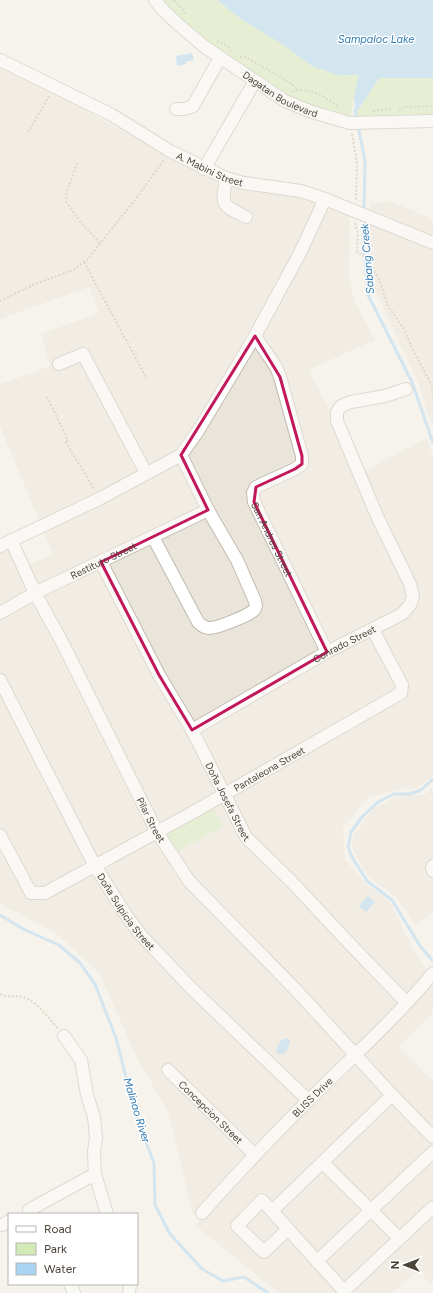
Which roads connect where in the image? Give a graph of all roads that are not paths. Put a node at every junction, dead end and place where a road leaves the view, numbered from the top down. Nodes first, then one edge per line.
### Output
1 (155, 0) edge
2 (220, 58) junction
3 (0, 60) edge
4 (255, 81) junction
5 (176, 109) dead end
6 (433, 120) edge
7 (204, 169) junction
8 (226, 178) junction
9 (325, 199) junction
10 (246, 217) dead end
11 (433, 243) edge
12 (255, 336) junction
13 (59, 364) dead end
14 (406, 389) dead end
15 (181, 455) junction
16 (146, 474) junction
17 (208, 510) junction
18 (153, 537) junction
19 (12, 540) junction
20 (0, 546) edge
21 (101, 562) junction
22 (35, 593) junction
23 (0, 613) edge
24 (373, 630) junction
25 (327, 652) junction
26 (0, 680) edge
27 (192, 730) junction
28 (224, 794) junction
29 (158, 832) junction
30 (0, 835) edge
31 (95, 866) junction
32 (433, 866) edge
33 (433, 871) edge
34 (433, 973) edge
35 (406, 1002) junction
36 (64, 1036) road end
37 (356, 1055) junction
38 (168, 1070) dead end
39 (392, 1095) junction
40 (308, 1100) junction
41 (430, 1129) edge
42 (433, 1152) edge
43 (255, 1155) junction
44 (323, 1163) junction
45 (95, 1174) junction
46 (433, 1207) edge
47 (370, 1210) junction
48 (272, 1212) junction
49 (27, 1213) edge
50 (105, 1213) edge
51 (202, 1213) dead end
52 (288, 1229) junction
53 (399, 1238) junction
54 (317, 1261) junction

1 - 2 street, Dagatan Boulevard
2 - 4 street, Dagatan Boulevard
2 - 5 street
3 - 7 street, A. Mabini Street
4 - 6 street, Dagatan Boulevard
4 - 7 street
7 - 8 street, A. Mabini Street
8 - 9 street, A. Mabini Street
8 - 10 street
9 - 11 street, A. Mabini Street
9 - 12 street
12 - 15 street
12 - 25 street, San Andres Street
13 - 16 street
14 - 24 street, Conrado Street
15 - 16 street
15 - 17 street
16 - 19 street
17 - 18 street, Restituto Street
17 - 18 street
18 - 21 street, Restituto Street
19 - 20 street
19 - 22 street, Pilar Street
21 - 22 street, Restituto Street
21 - 27 street, Doña Josefa Street
22 - 23 street, Restituto Street
22 - 29 street, Pilar Street
24 - 25 street, Conrado Street
24 - 28 street, Pantaleona Street
25 - 27 street, Conrado Street
26 - 31 street, Doña Sulpicia Street
27 - 28 street, Doña Josefa Street
28 - 29 street, Pantaleona Street
28 - 35 street, Doña Josefa Street
29 - 31 street, Pantaleona Street
29 - 37 street, Pilar Street
30 - 31 street, Pantaleona Street
31 - 40 street, Doña Sulpicia Street
32 - 33 street
34 - 35 street, BLISS Drive
35 - 37 street, BLISS Drive
36 - 45 street
37 - 39 street, Pilar Street
37 - 40 street, BLISS Drive
38 - 43 street, Concepcion Street
39 - 41 street, Pilar Street
39 - 44 street
40 - 43 street, BLISS Drive
42 - 47 street
43 - 51 street, BLISS Drive
44 - 47 street
44 - 48 street
45 - 49 street
45 - 50 street
46 - 53 street
47 - 53 street
47 - 54 street
48 - 52 street
48 - 52 street
52 - 54 street
53 - 54 street

